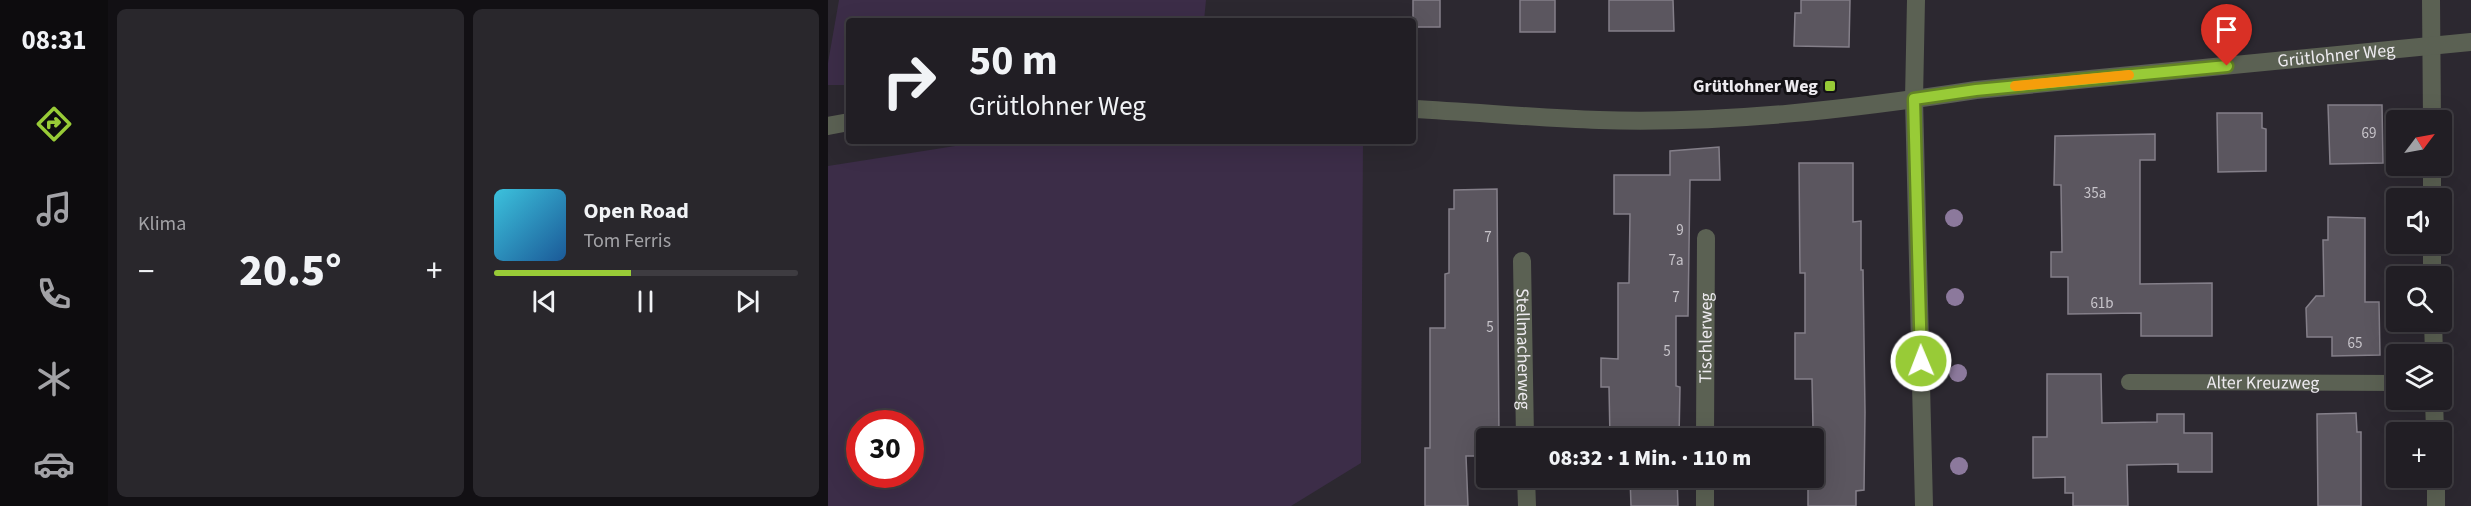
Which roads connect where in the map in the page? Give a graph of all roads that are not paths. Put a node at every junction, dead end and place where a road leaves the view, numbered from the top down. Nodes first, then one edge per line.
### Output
1 (1916, 0) edge
2 (2431, 0) edge
3 (2471, 42) edge
4 (2432, 47) junction
5 (1914, 99) junction
6 (1416, 109) edge
7 (2432, 110) edge
8 (846, 123) edge
9 (828, 126) edge
10 (1706, 238) dead end
11 (1522, 261) dead end
12 (2129, 382) dead end
13 (2386, 383) edge
14 (1525, 428) edge
15 (1705, 428) edge
16 (1526, 488) edge
17 (1705, 488) edge
18 (2436, 488) edge
19 (1527, 506) edge
20 (1705, 506) edge
21 (1924, 506) edge
22 (2436, 506) edge

1 - 5 street
2 - 4 street
3 - 4 street, Grütlohner Weg
4 - 5 street, Grütlohner Weg
4 - 7 street
5 - 6 street, Grütlohner Weg
5 - 21 street
8 - 9 street
10 - 15 street, Tischlerweg
11 - 14 street, Stellmacherweg
12 - 13 lane, Alter Kreuzweg
16 - 19 street
17 - 20 street
18 - 22 street

